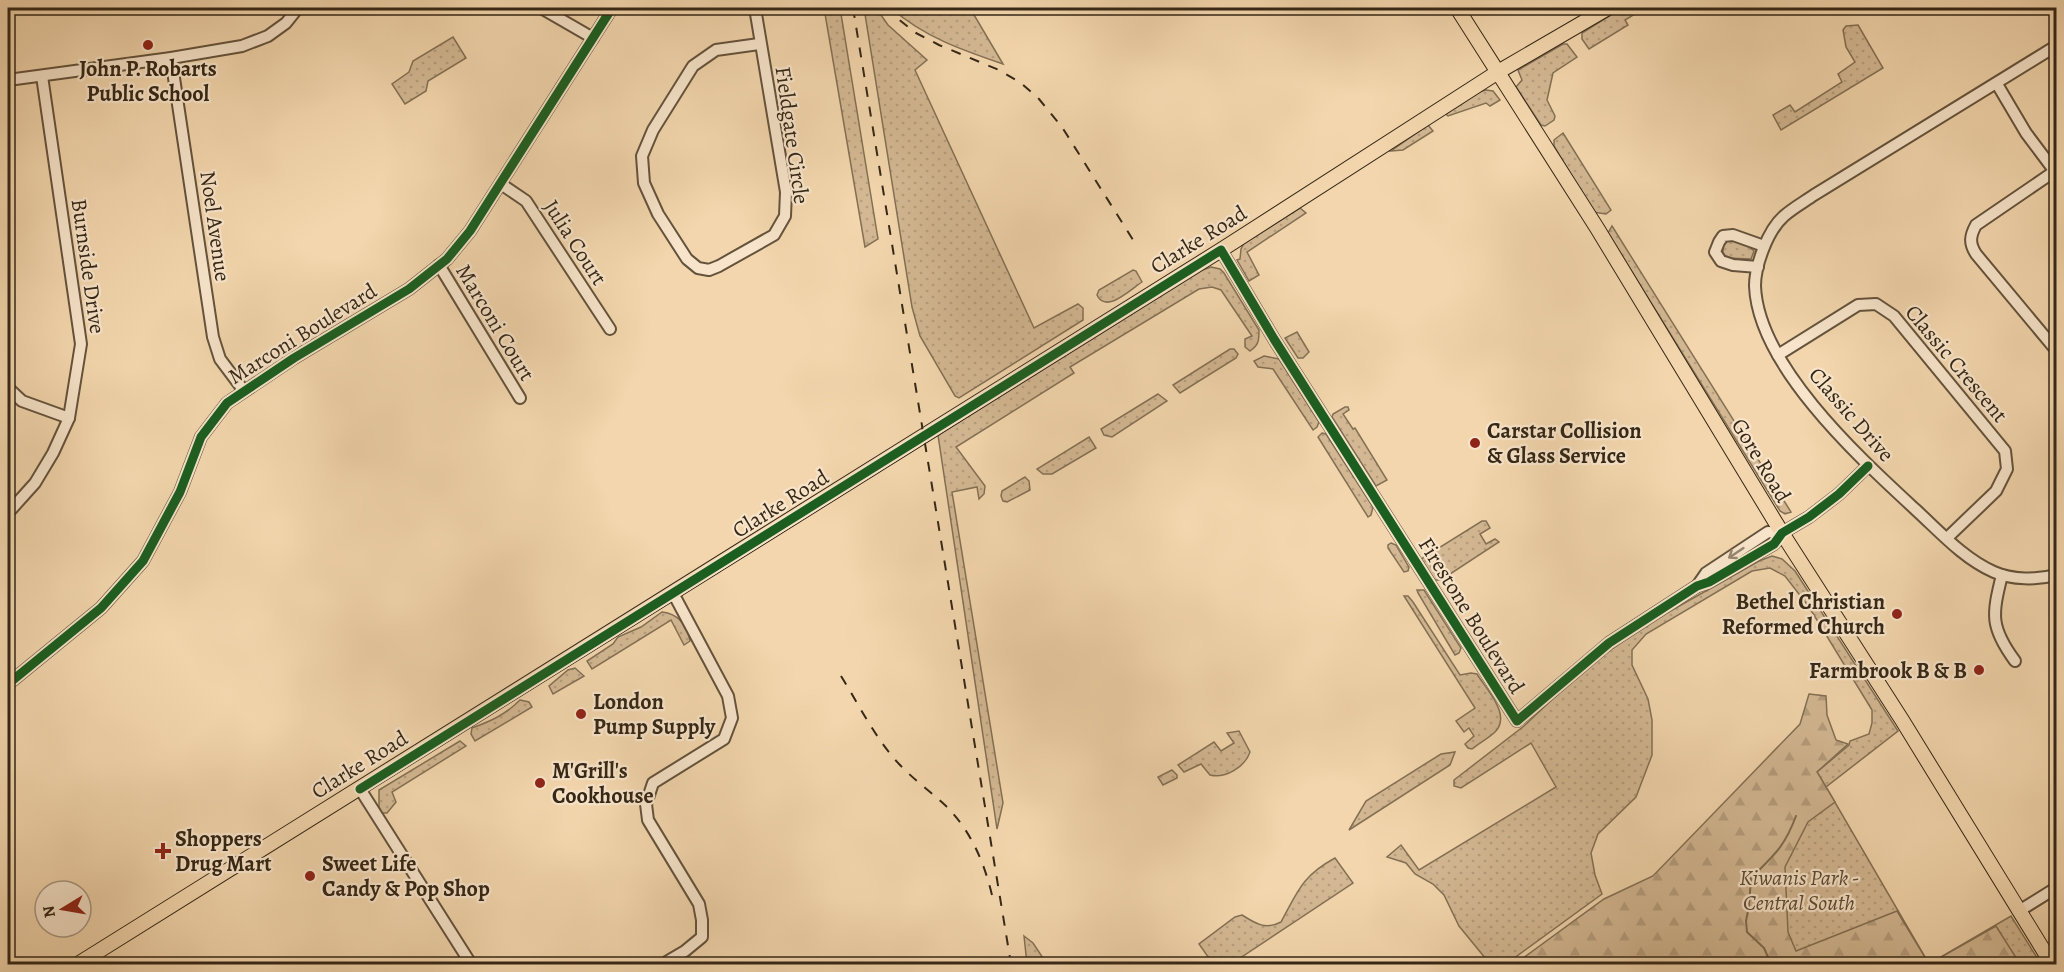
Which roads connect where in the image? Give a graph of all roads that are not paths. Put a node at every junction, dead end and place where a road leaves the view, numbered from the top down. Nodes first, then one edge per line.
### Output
1 (298, 8) edge
2 (541, 8) edge
3 (612, 8) edge
4 (755, 8) edge
5 (1457, 8) edge
6 (1608, 8) edge
7 (593, 38) junction
8 (759, 44) junction
9 (2056, 46) edge
10 (171, 58) junction
11 (1498, 72) junction
12 (42, 76) junction
13 (8, 80) edge
14 (1997, 84) junction
15 (2056, 172) edge
16 (501, 184) junction
17 (1764, 246) junction
18 (1221, 250) junction
19 (439, 265) junction
20 (1758, 267) junction
21 (610, 329) dead end
22 (2056, 350) edge
23 (1778, 355) junction
24 (8, 387) edge
25 (244, 391) junction
26 (520, 398) dead end
27 (69, 418) junction
28 (1868, 466) junction
29 (8, 513) edge
30 (1782, 533) junction
31 (1947, 538) junction
32 (2002, 575) junction
33 (2056, 575) edge
34 (673, 593) junction
35 (2014, 662) dead end
36 (8, 684) edge
37 (360, 789) junction
38 (2056, 888) edge
39 (2019, 911) junction
40 (78, 964) edge
41 (471, 964) edge
42 (663, 964) edge
43 (2052, 964) edge

1 - 10 street
2 - 7 street
3 - 7 street, Marconi Boulevard
4 - 8 street, Fieldgate Circle
5 - 11 main road, Gore Road
6 - 11 main road, Clarke Road
7 - 16 street, Marconi Boulevard
8 - 8 street, Fieldgate Circle
9 - 14 street, Classic Drive
10 - 12 street
10 - 25 street, Noel Avenue
11 - 18 main road, Clarke Road
11 - 30 main road, Gore Road
12 - 13 street
12 - 27 street, Burnside Drive
14 - 15 street
14 - 17 street, Classic Drive
15 - 22 street
16 - 19 street, Marconi Boulevard
16 - 21 street, Julia Court
17 - 20 street, Classic Drive
17 - 20 street
18 - 30 street, Firestone Boulevard
18 - 34 main road, Clarke Road
19 - 25 street, Marconi Boulevard
19 - 26 street, Marconi Court
20 - 23 street, Classic Drive
23 - 28 street, Classic Drive
23 - 31 street, Classic Crescent
24 - 27 street
25 - 36 street, Marconi Boulevard
27 - 29 street, Burnside Drive
28 - 30 street, Firestone Boulevard
28 - 31 street, Classic Drive
30 - 39 main road, Gore Road
31 - 32 street, Classic Drive
32 - 33 street, Classic Drive
32 - 35 street
34 - 37 main road, Clarke Road
34 - 42 street
37 - 40 main road, Clarke Road
37 - 41 street
38 - 39 street
39 - 43 main road, Gore Road

